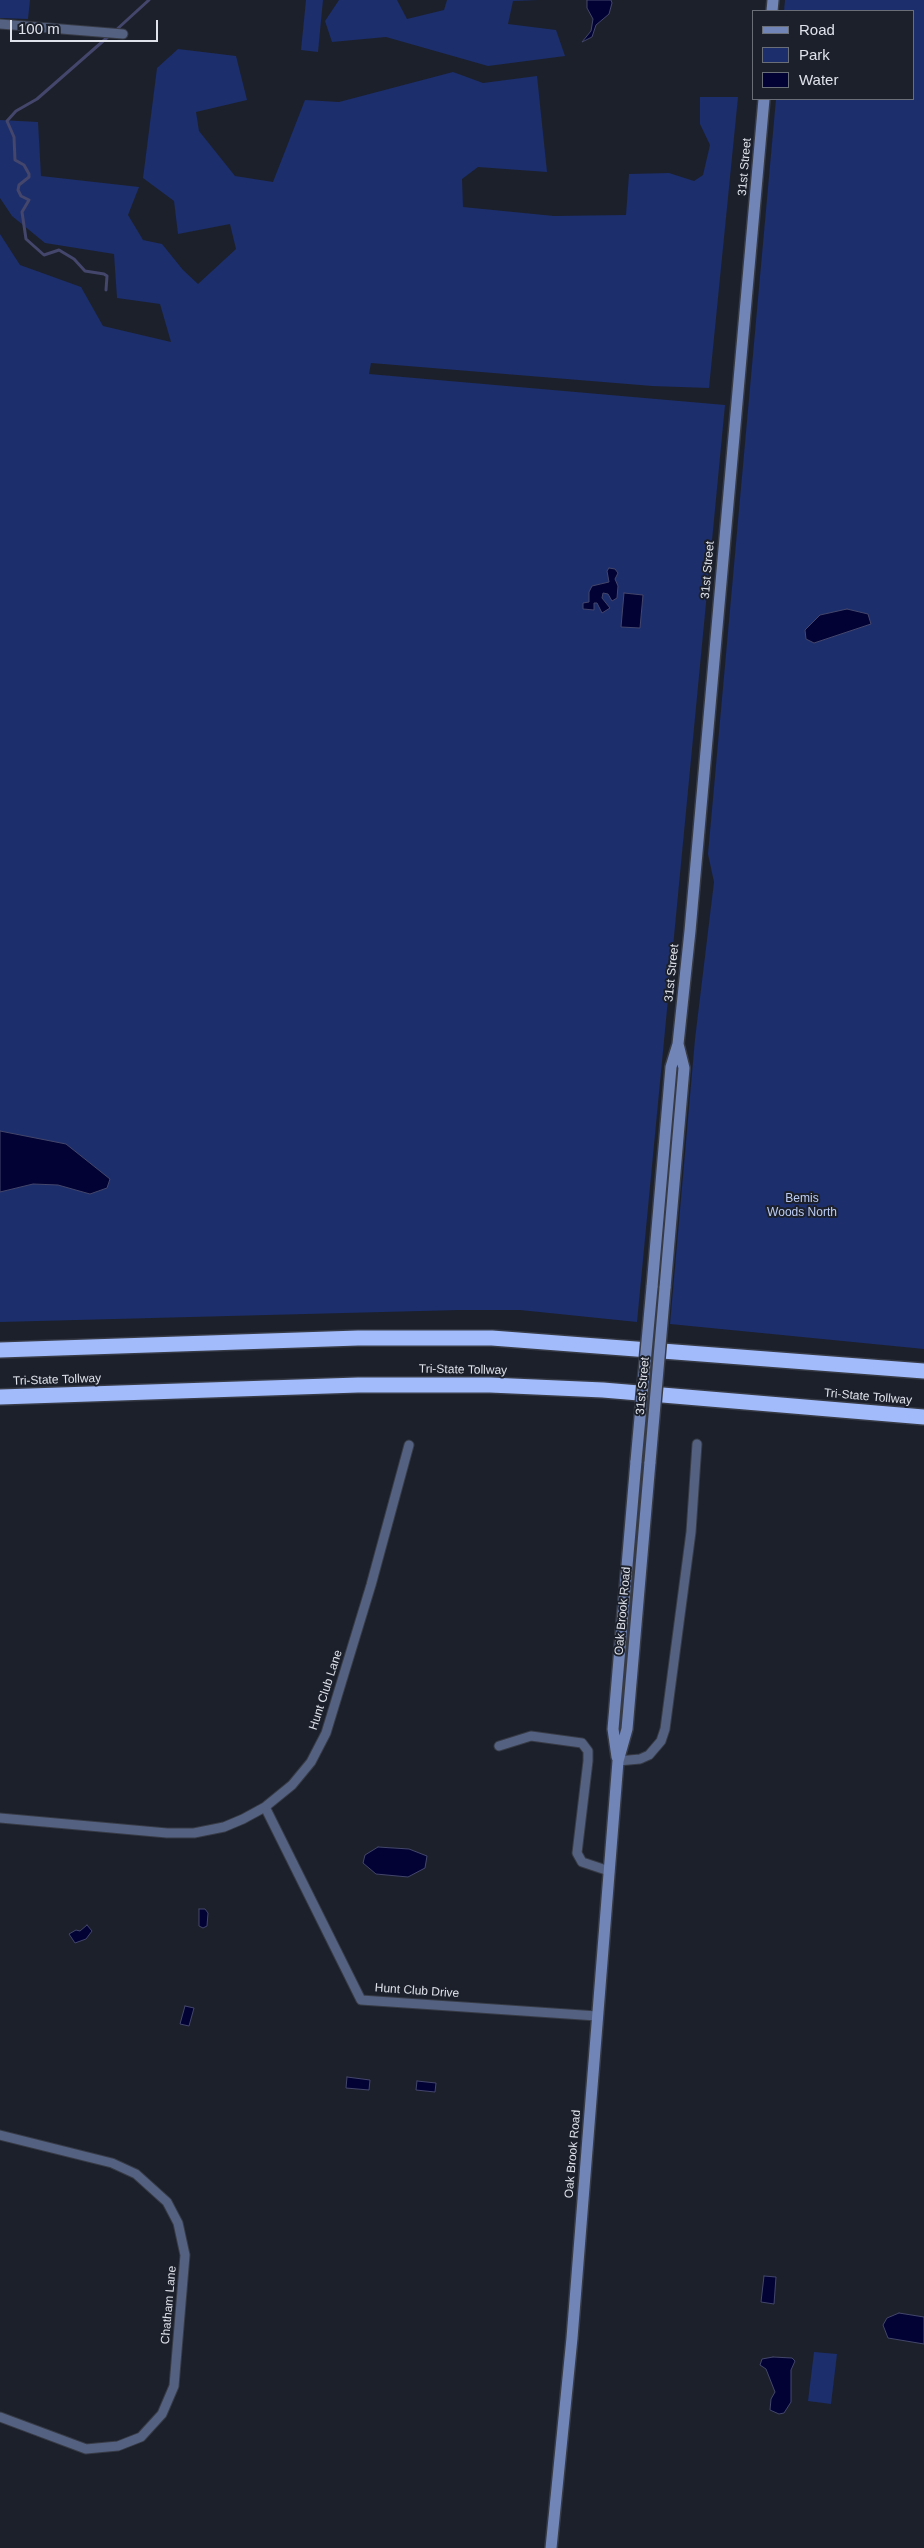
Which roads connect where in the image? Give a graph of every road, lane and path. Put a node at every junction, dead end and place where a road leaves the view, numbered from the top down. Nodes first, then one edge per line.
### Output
1 (0, 24) edge
2 (123, 34) dead end
3 (764, 100) edge
4 (678, 1044) junction
5 (0, 1350) edge
6 (924, 1371) edge
7 (0, 1397) edge
8 (924, 1417) edge
9 (697, 1444) dead end
10 (409, 1445) dead end
11 (636, 1461) joint
12 (650, 1462) joint
13 (499, 1746) dead end
14 (618, 1761) junction
15 (266, 1807) junction
16 (0, 1818) edge
17 (609, 1871) junction
18 (597, 2016) junction
19 (0, 2135) edge
20 (0, 2417) edge
21 (551, 2548) edge

1 - 2 street
3 - 4 main road, 31st Street
4 - 11 main road, 31st Street, bridge
4 - 12 main road, 31st Street, bridge
5 - 6 highway
7 - 8 highway, Tri-State Tollway
9 - 14 street
10 - 15 street, Hunt Club Lane
11 - 14 main road, Oak Brook Road
12 - 14 main road, Oak Brook Road
13 - 17 street
14 - 17 main road, Oak Brook Road
15 - 16 street, Hunt Club Lane
15 - 18 street, Hunt Club Drive
17 - 18 main road, Oak Brook Road
18 - 21 main road, Oak Brook Road
19 - 20 street, Chatham Lane

